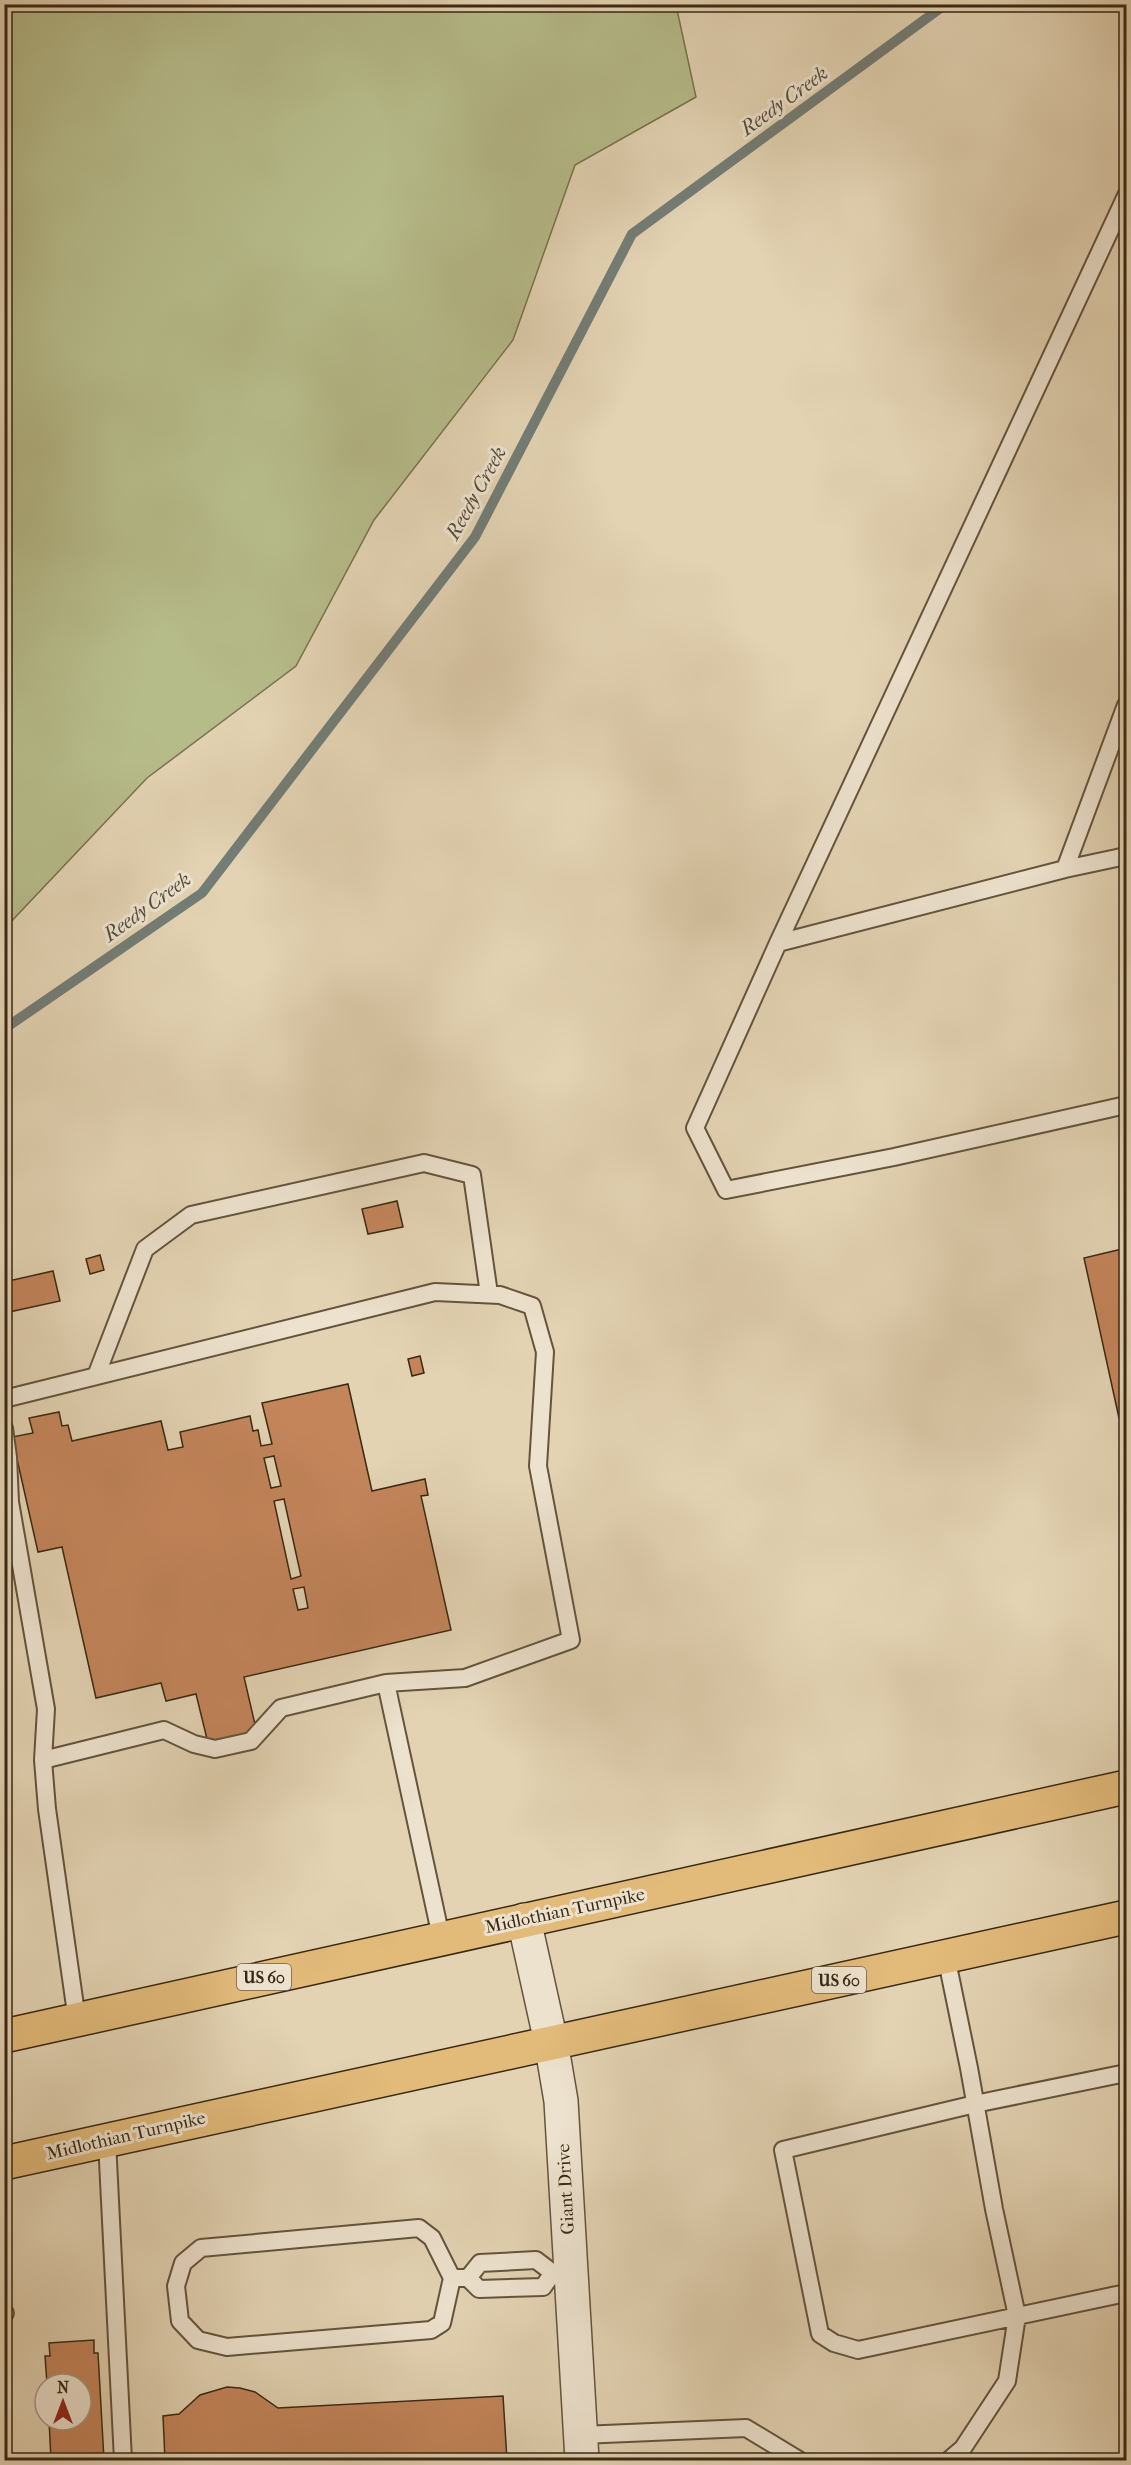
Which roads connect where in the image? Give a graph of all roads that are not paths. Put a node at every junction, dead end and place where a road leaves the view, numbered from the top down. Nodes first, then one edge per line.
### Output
1 (1126, 196) edge
2 (1126, 705) edge
3 (1126, 856) edge
4 (1065, 869) junction
5 (778, 943) junction
6 (1126, 1105) edge
7 (489, 1294) junction
8 (96, 1376) junction
9 (4, 1400) edge
10 (4, 1428) edge
11 (386, 1683) junction
12 (43, 1760) junction
13 (1126, 1787) edge
14 (1126, 1917) edge
15 (524, 1920) junction
16 (441, 1937) junction
17 (946, 1956) junction
18 (77, 2020) junction
19 (4, 2036) edge
20 (551, 2042) junction
21 (1126, 2073) edge
22 (975, 2104) junction
23 (107, 2141) junction
24 (4, 2163) edge
25 (562, 2273) junction
26 (460, 2278) junction
27 (1126, 2293) edge
28 (1017, 2316) junction
29 (581, 2448) edge
30 (123, 2460) edge
31 (798, 2460) edge
32 (949, 2460) edge

1 - 5 lane
2 - 4 lane
3 - 4 lane
4 - 5 lane
5 - 6 lane
7 - 8 lane
7 - 8 lane
7 - 11 lane
8 - 9 lane
10 - 12 lane
11 - 12 lane
11 - 16 lane
12 - 18 lane
13 - 15 main road, Midlothian Turnpike / US 60
14 - 17 main road, Midlothian Turnpike / US 60
15 - 16 main road, Midlothian Turnpike / US 60
15 - 20 street, Giant Drive
16 - 18 main road, Midlothian Turnpike / US 60
17 - 20 main road, Midlothian Turnpike / US 60
17 - 22 lane
18 - 19 main road, Midlothian Turnpike / US 60
20 - 23 main road, Midlothian Turnpike / US 60
20 - 25 street, Giant Drive
21 - 22 lane
22 - 28 lane
22 - 28 lane
23 - 24 main road, Midlothian Turnpike / US 60
23 - 30 lane
25 - 26 lane
25 - 26 lane
25 - 29 street, Giant Drive
26 - 26 lane
27 - 28 lane
28 - 32 lane
29 - 31 lane

